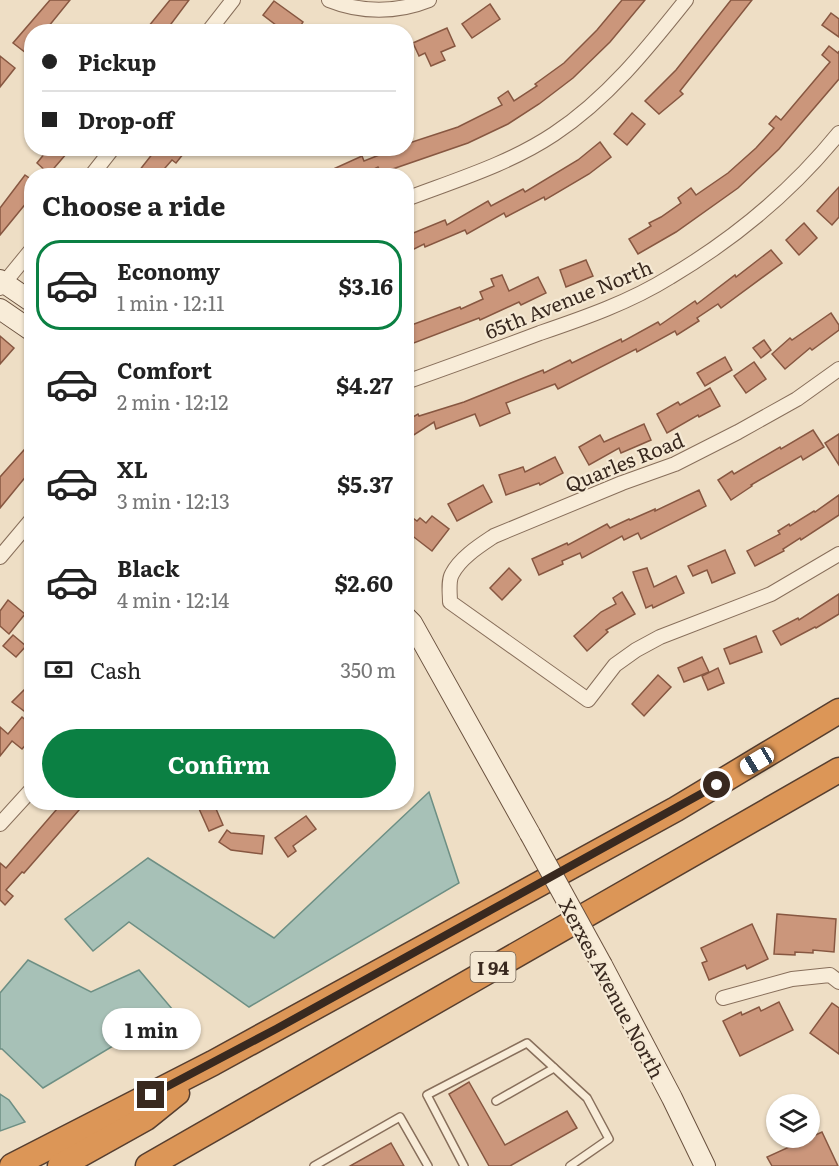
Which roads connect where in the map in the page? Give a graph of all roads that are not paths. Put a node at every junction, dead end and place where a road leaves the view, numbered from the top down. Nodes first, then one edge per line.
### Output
1 (233, 0) edge
2 (329, 0) edge
3 (429, 0) edge
4 (686, 0) edge
5 (214, 24) edge
6 (839, 133) edge
7 (107, 156) edge
8 (97, 168) edge
9 (414, 196) edge
10 (24, 258) edge
11 (1, 284) edge
12 (24, 297) edge
13 (0, 309) edge
14 (24, 326) edge
15 (839, 369) edge
16 (414, 378) edge
17 (24, 529) edge
18 (839, 554) edge
19 (0, 558) edge
20 (414, 629) edge
21 (839, 711) edge
22 (839, 770) edge
23 (24, 798) edge
24 (0, 824) edge
25 (839, 982) edge
26 (723, 998) dead end
27 (213, 1063) junction
28 (554, 1068) junction
29 (496, 1101) dead end
30 (12, 1166) edge
31 (60, 1166) edge
32 (148, 1166) edge
33 (314, 1166) edge
34 (428, 1166) edge
35 (464, 1166) edge
36 (570, 1166) edge
37 (705, 1166) edge

1 - 5 street
2 - 3 street
4 - 9 street
6 - 16 street, 65th Avenue North
7 - 8 street
10 - 11 street
11 - 12 street
13 - 14 street
15 - 18 street, Quarles Road
17 - 19 street
20 - 37 street, Xerxes Avenue North, bridge
21 - 27 highway, I 94
22 - 32 highway, I 94
23 - 24 street
25 - 26 street
27 - 30 highway, I 94
27 - 31 highway
28 - 29 lane
28 - 35 lane
28 - 36 lane
33 - 34 lane

